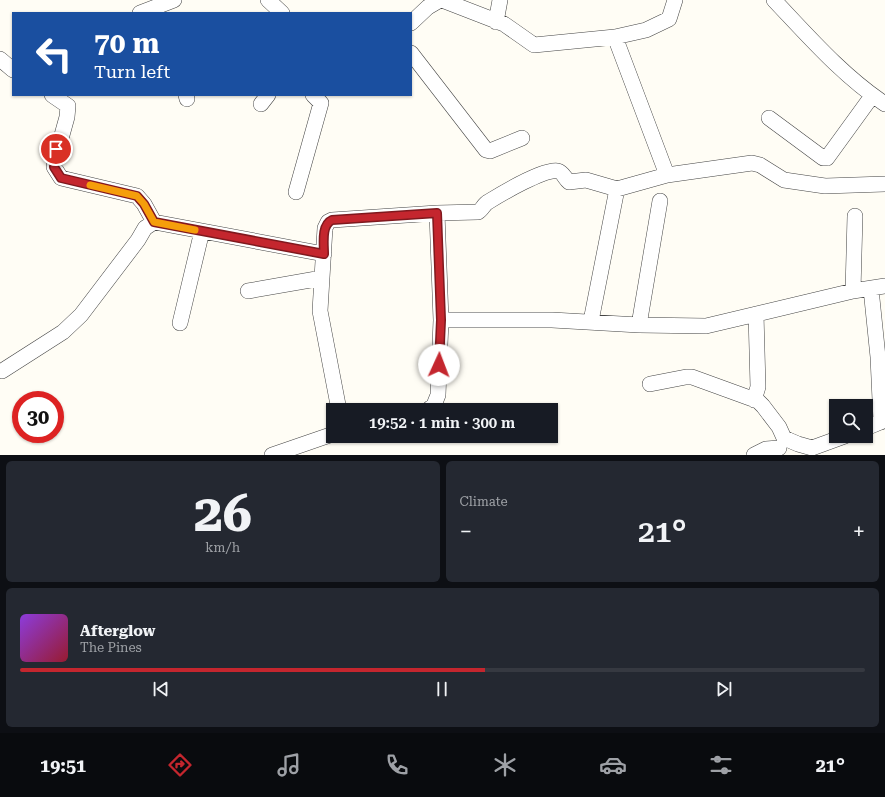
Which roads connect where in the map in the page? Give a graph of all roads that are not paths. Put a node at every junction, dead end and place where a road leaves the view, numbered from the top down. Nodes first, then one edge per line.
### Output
1 (174, 0) edge
2 (268, 0) edge
3 (441, 0) edge
4 (500, 0) edge
5 (675, 0) edge
6 (774, 0) edge
7 (146, 9) edge
8 (281, 12) edge
9 (412, 22) edge
10 (496, 22) junction
11 (615, 37) junction
12 (412, 54) edge
13 (0, 59) edge
14 (12, 69) edge
15 (53, 96) edge
16 (313, 96) edge
17 (872, 96) junction
18 (885, 104) edge
19 (769, 118) dead end
20 (522, 138) dead end
21 (667, 175) junction
22 (885, 184) edge
23 (617, 189) junction
24 (296, 192) dead end
25 (660, 201) dead end
26 (437, 213) junction
27 (855, 216) dead end
28 (154, 222) junction
29 (202, 231) junction
30 (324, 254) junction
31 (322, 278) junction
32 (878, 287) edge
33 (248, 291) dead end
34 (853, 291) junction
35 (756, 314) junction
36 (441, 320) junction
37 (591, 321) junction
38 (180, 323) dead end
39 (639, 325) junction
40 (2, 371) dead end
41 (650, 384) dead end
42 (754, 400) junction
43 (338, 403) edge
44 (435, 403) edge
45 (883, 421) edge
46 (873, 425) edge
47 (326, 436) edge
48 (829, 442) edge
49 (272, 455) edge

1 - 7 street
2 - 8 street
3 - 9 street
3 - 10 street
4 - 10 street
5 - 11 street
6 - 17 street
10 - 11 street
11 - 21 street
12 - 20 street
13 - 14 street
15 - 28 street
16 - 24 street
17 - 18 street
17 - 19 street
21 - 22 street
21 - 23 street
23 - 26 street
23 - 37 street
25 - 39 street
26 - 30 street
26 - 36 street
27 - 34 street
28 - 29 street
28 - 40 street
29 - 30 street
29 - 38 street
30 - 31 street
31 - 33 street
31 - 43 street
32 - 34 street
32 - 45 street
34 - 35 street
35 - 39 street
35 - 42 street
36 - 37 street
36 - 44 street
37 - 39 street
41 - 42 street
42 - 48 street
45 - 46 street
47 - 49 street

